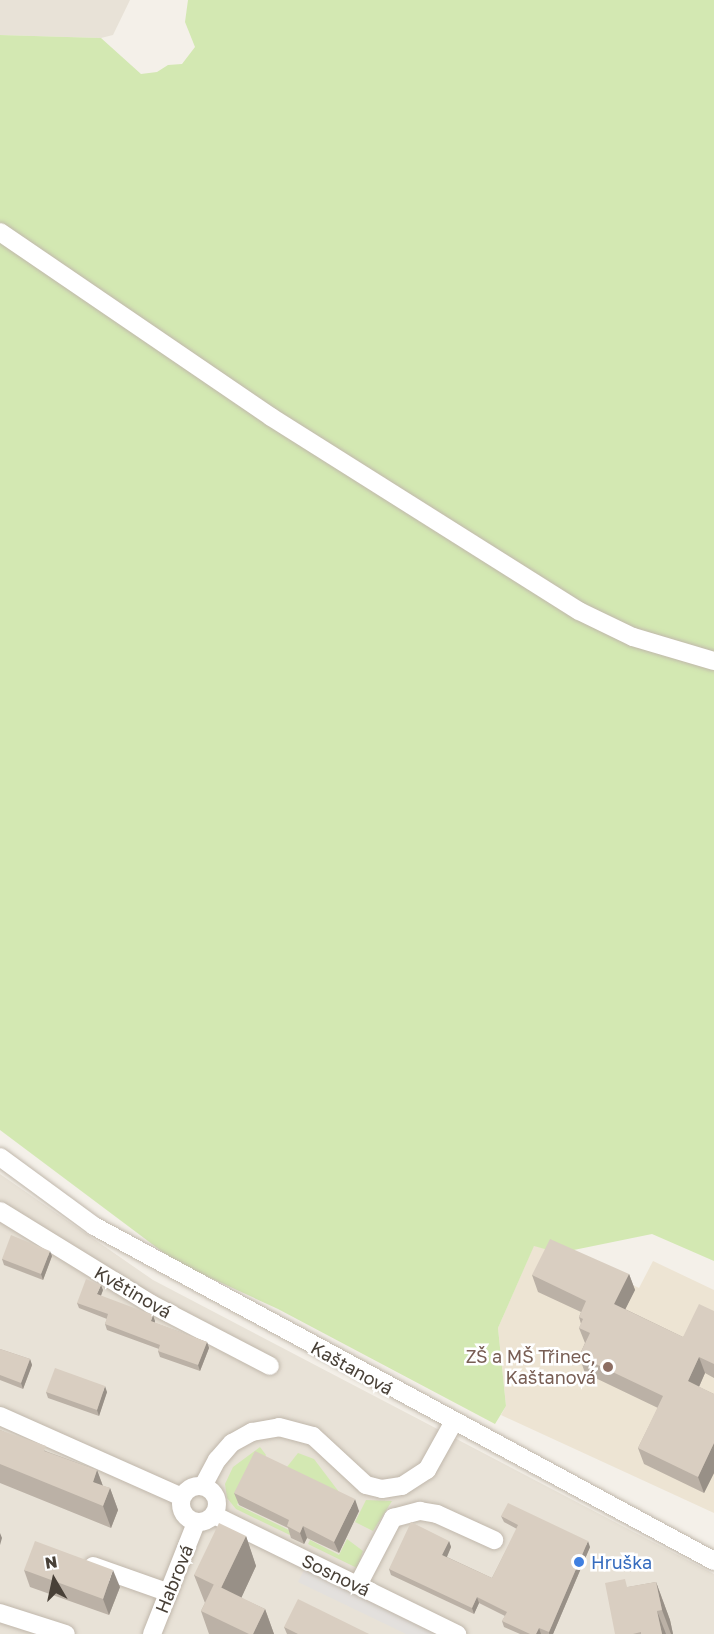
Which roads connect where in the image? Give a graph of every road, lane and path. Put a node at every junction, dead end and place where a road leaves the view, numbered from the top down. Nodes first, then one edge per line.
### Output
1 (0, 232) edge
2 (714, 661) edge
3 (0, 1157) edge
4 (0, 1211) edge
5 (270, 1366) dead end
6 (0, 1416) edge
7 (453, 1423) junction
8 (203, 1486) junction
9 (182, 1497) junction
10 (214, 1515) junction
11 (196, 1524) junction
12 (494, 1540) dead end
13 (80, 1561) edge
14 (714, 1562) edge
15 (358, 1586) junction
16 (168, 1592) junction
17 (0, 1613) edge
18 (25, 1628) edge
19 (66, 1634) edge
20 (152, 1634) edge
21 (457, 1634) edge

1 - 2 street
3 - 7 street, Kaštanová
4 - 5 street, Květinová
6 - 9 street
7 - 8 street
7 - 14 street, Kaštanová
8 - 9 street
8 - 10 street
9 - 11 street
10 - 11 street
10 - 15 street, Sosnová
11 - 16 street, Habrová
12 - 15 street
13 - 16 street
15 - 21 street, Sosnová
16 - 20 street, Habrová
17 - 18 street
18 - 19 street

